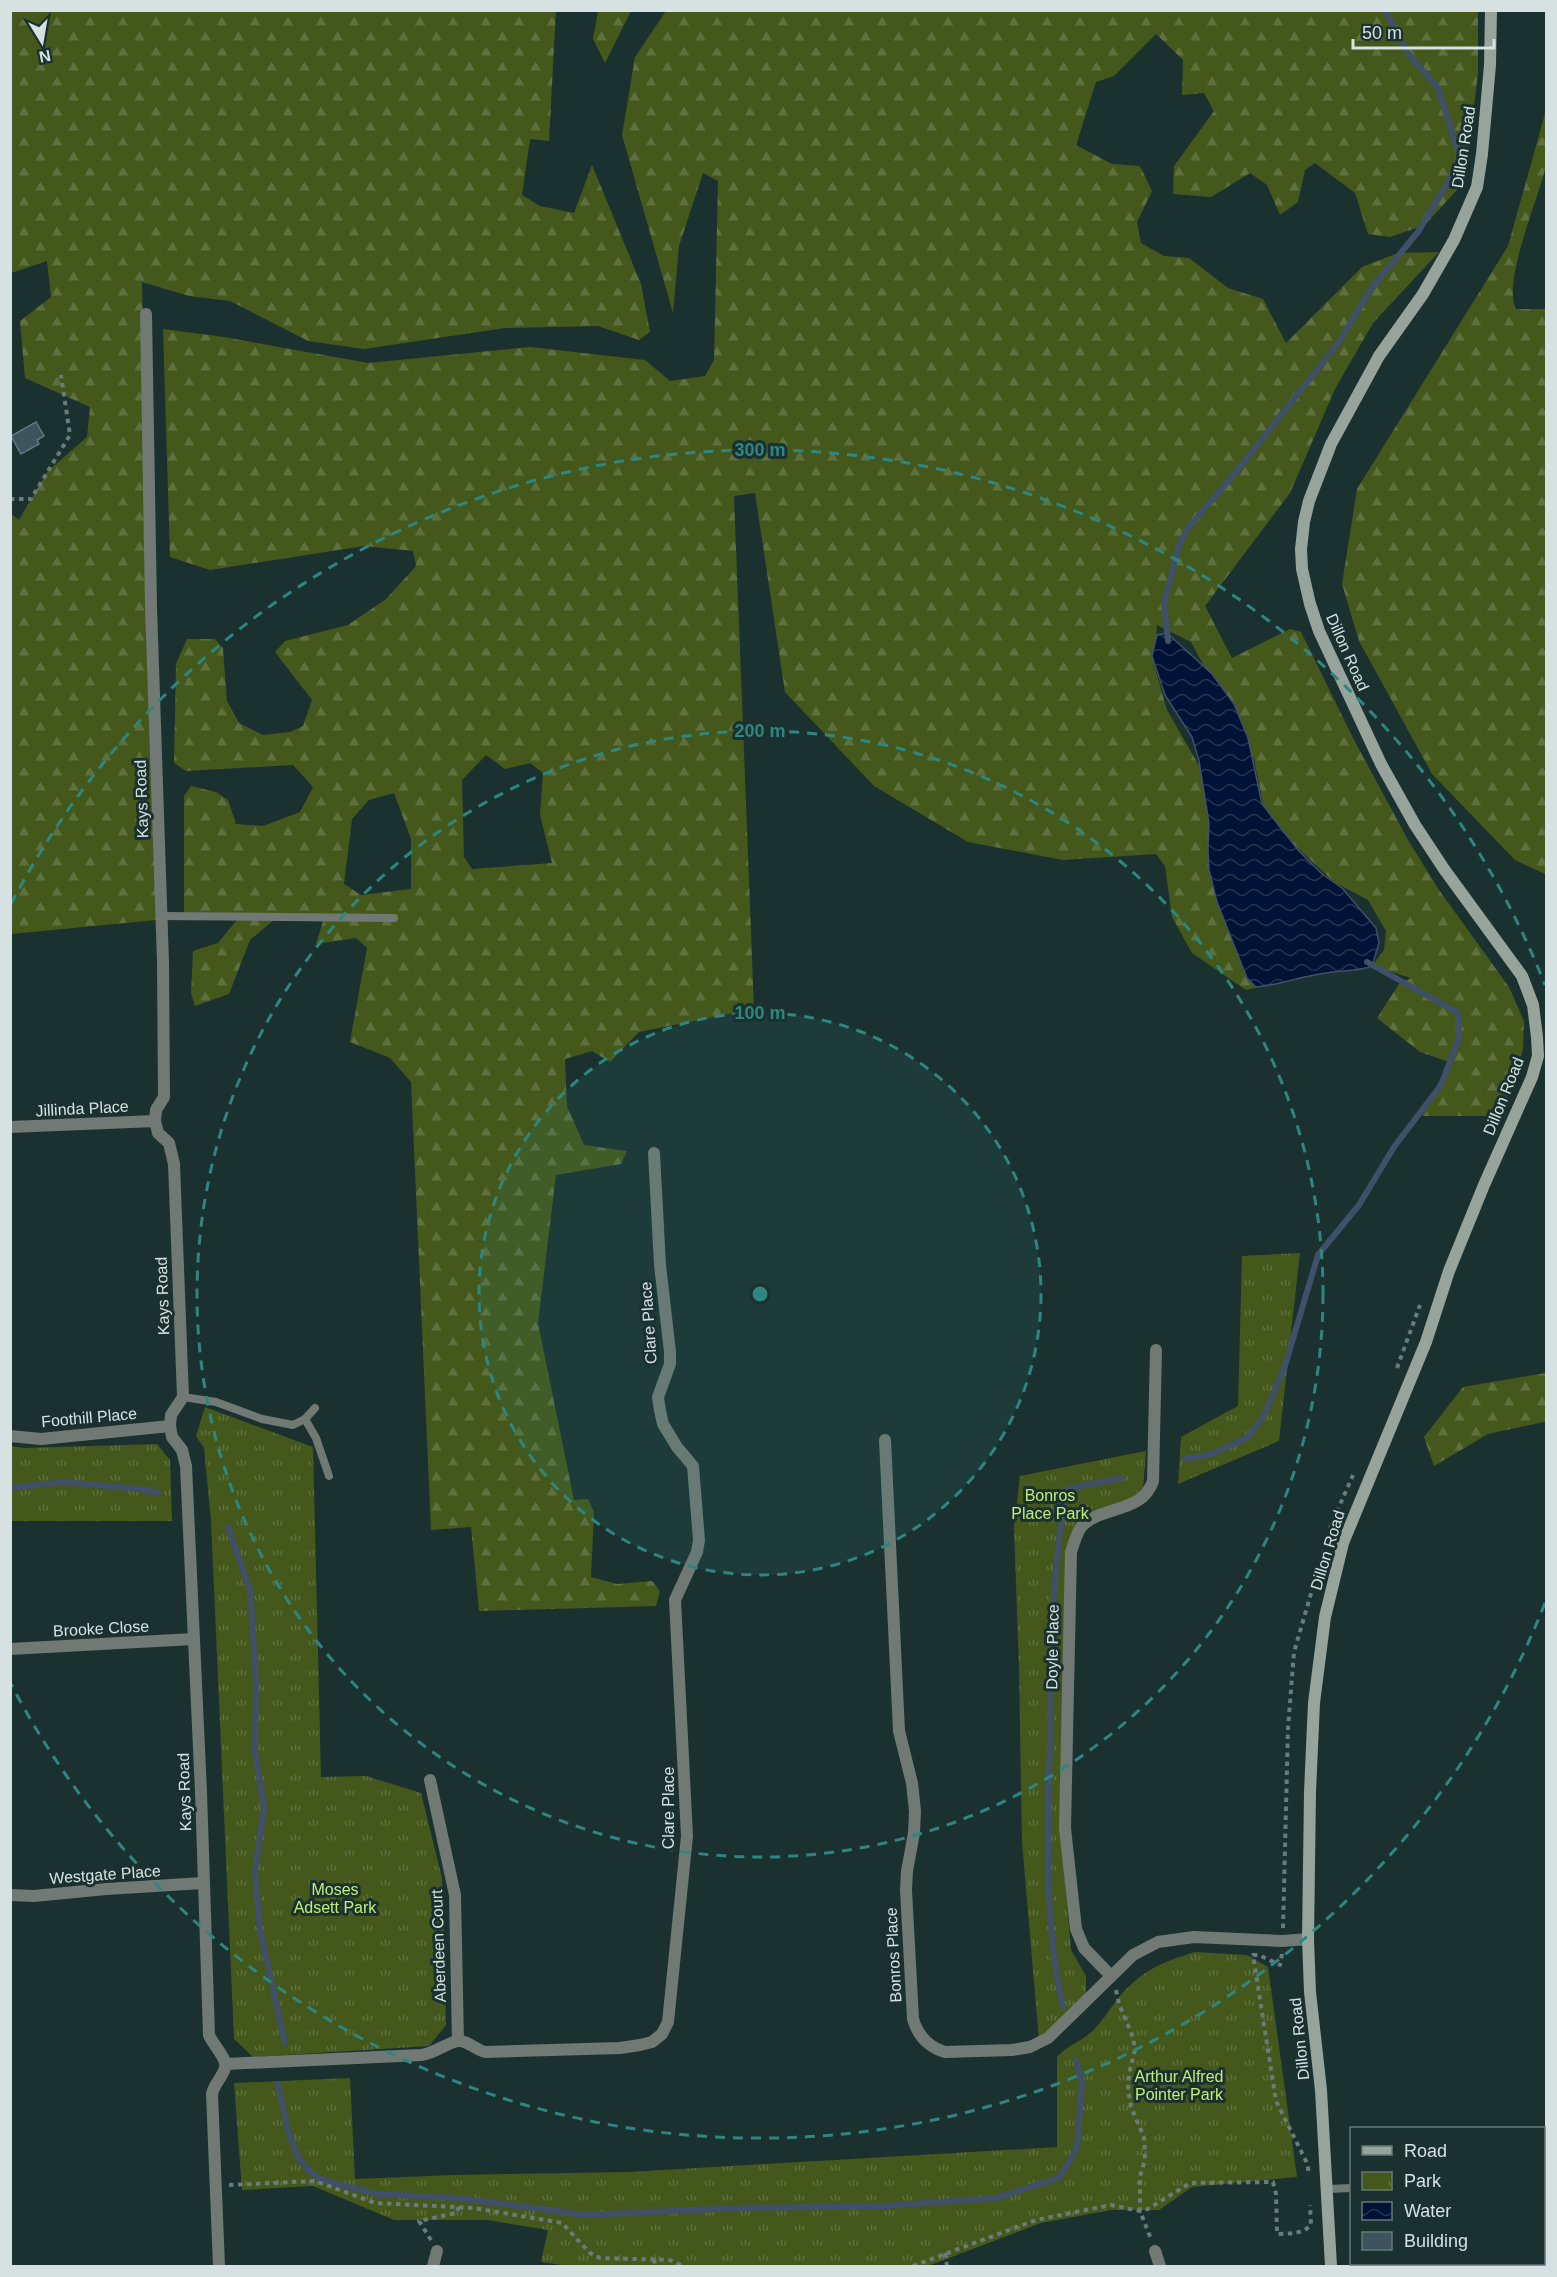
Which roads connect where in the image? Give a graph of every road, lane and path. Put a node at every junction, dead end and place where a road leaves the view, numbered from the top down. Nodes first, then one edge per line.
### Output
1 (1491, 10) edge
2 (146, 314) dead end
3 (61, 375) dead end
4 (10, 499) edge
5 (161, 916) junction
6 (394, 918) dead end
7 (156, 1121) junction
8 (10, 1127) edge
9 (654, 1153) dead end
10 (1156, 1350) dead end
11 (183, 1397) junction
12 (315, 1408) dead end
13 (306, 1419) junction
14 (170, 1426) junction
15 (10, 1436) edge
16 (885, 1440) dead end
17 (329, 1476) dead end
18 (193, 1639) junction
19 (10, 1649) edge
20 (430, 1780) dead end
21 (203, 1883) junction
22 (10, 1895) edge
23 (1308, 1940) junction
24 (1282, 1941) junction
25 (1111, 1976) junction
26 (458, 2041) junction
27 (226, 2064) junction
28 (1310, 2174) dead end
29 (216, 2186) junction
30 (1350, 2188) edge
31 (1327, 2190) junction
32 (1310, 2196) dead end
33 (459, 2206) junction
34 (1140, 2211) junction
35 (437, 2251) joint
36 (1155, 2251) joint
37 (945, 2253) junction
38 (654, 2259) junction
39 (219, 2266) edge
40 (433, 2266) edge
41 (655, 2266) edge
42 (683, 2266) edge
43 (913, 2266) edge
44 (947, 2266) edge
45 (1160, 2266) edge
46 (1330, 2266) edge

1 - 23 main road, Dillon Road
2 - 5 street, Kays Road
3 - 4 path
5 - 6 lane
5 - 7 street, Kays Road
7 - 8 street, Jillinda Place
7 - 11 street, Kays Road
9 - 26 street, Clare Place
10 - 25 street, Doyle Place
11 - 13 lane
11 - 14 street, Kays Road
12 - 13 lane
13 - 17 lane
14 - 15 street, Foothill Place
14 - 18 street, Kays Road
16 - 25 street, Bonros Place
18 - 19 street, Brooke Close
18 - 21 street, Kays Road
20 - 26 street, Aberdeen Court
21 - 22 street, Westgate Place
21 - 27 street, Kays Road
23 - 24 street, Bonros Place
23 - 31 main road, Dillon Road
24 - 25 street, Bonros Place
24 - 28 path
25 - 34 path
26 - 27 street
27 - 29 street
29 - 33 path
29 - 39 street
30 - 31 lane
31 - 46 main road, Dillon Road
32 - 34 path
33 - 35 path
33 - 38 path
34 - 36 path
34 - 37 path
35 - 40 street
36 - 45 street
37 - 43 path
37 - 44 path
38 - 41 path
38 - 42 path

